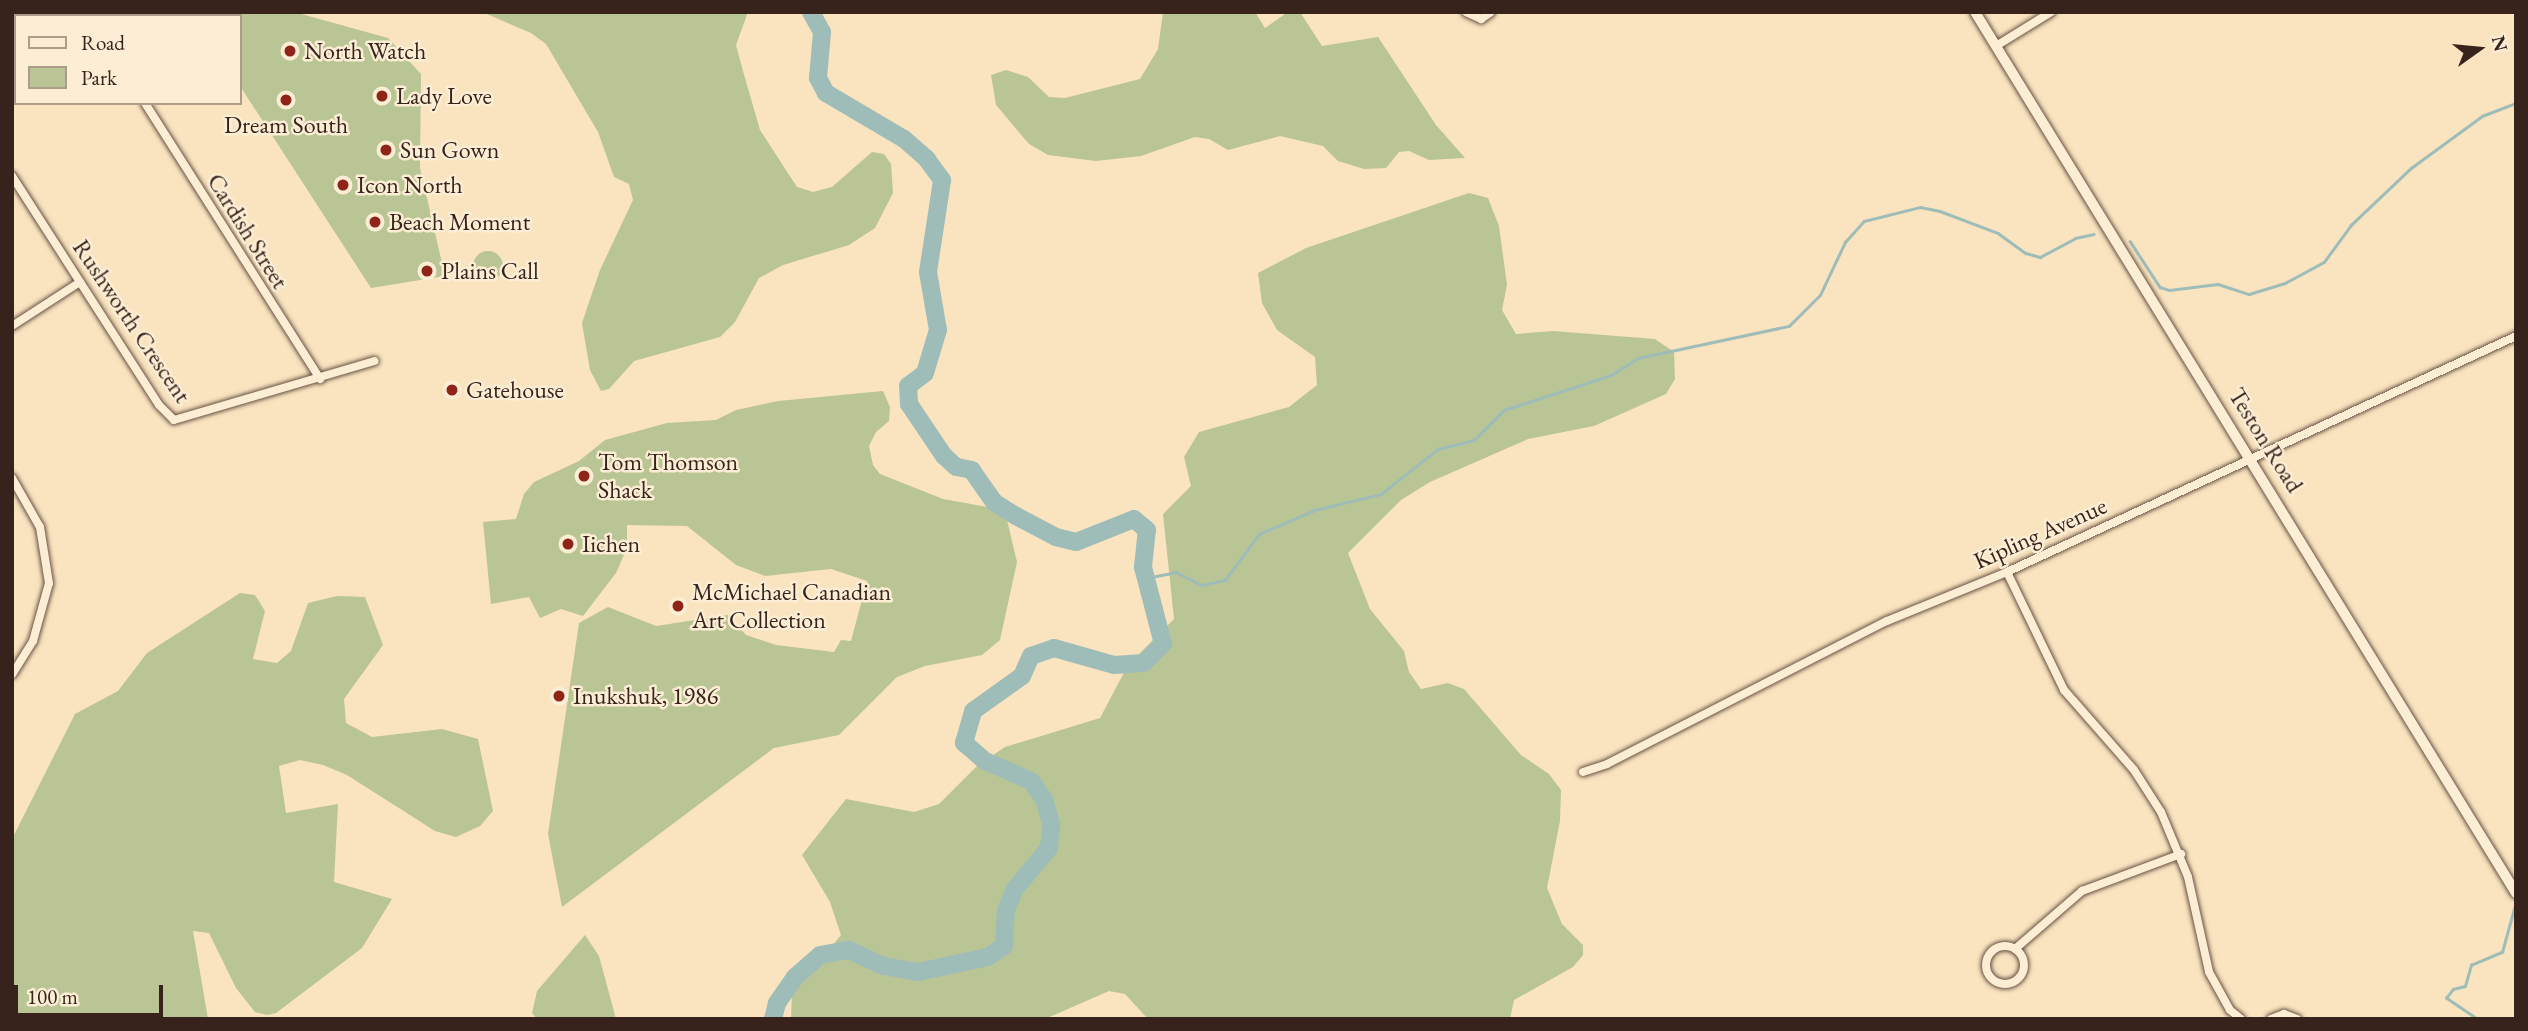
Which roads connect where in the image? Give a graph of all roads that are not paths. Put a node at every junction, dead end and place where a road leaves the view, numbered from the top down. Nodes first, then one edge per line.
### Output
1 (1466, 12) edge
2 (1491, 12) edge
3 (1975, 12) edge
4 (2052, 12) edge
5 (1996, 46) junction
6 (146, 105) edge
7 (12, 176) edge
8 (80, 282) junction
9 (12, 326) edge
10 (2516, 336) edge
11 (373, 361) dead end
12 (320, 379) junction
13 (2252, 457) junction
14 (12, 478) edge
15 (2007, 572) junction
16 (12, 674) edge
17 (1583, 772) dead end
18 (2181, 854) junction
19 (2516, 893) edge
20 (2015, 949) junction
21 (2241, 1019) edge
22 (2272, 1019) edge
23 (2297, 1019) edge

1 - 2 street
3 - 5 street, Teston Road
4 - 5 street
5 - 13 street, Teston Road
6 - 12 street, Cardish Street
7 - 8 street, Rushworth Crescent
8 - 9 street
8 - 12 street, Rushworth Crescent
10 - 13 street, Kipling Avenue
11 - 12 street, Rushworth Crescent
13 - 15 street, Kipling Avenue
13 - 19 street, Teston Road
14 - 16 street
15 - 17 street, Kipling Avenue
15 - 18 street
18 - 20 street
18 - 21 street
20 - 20 street
22 - 23 street

